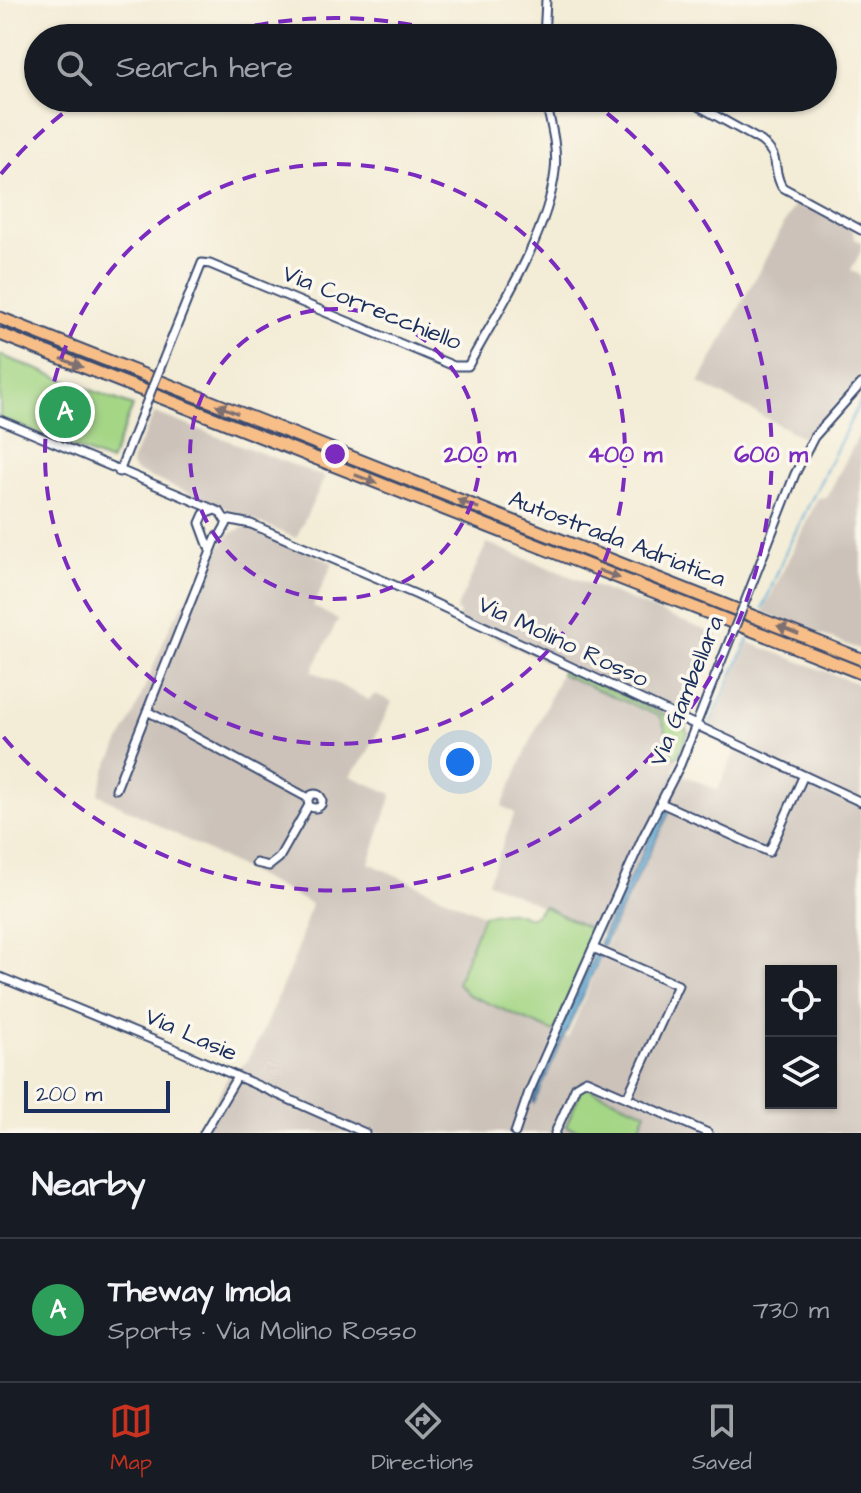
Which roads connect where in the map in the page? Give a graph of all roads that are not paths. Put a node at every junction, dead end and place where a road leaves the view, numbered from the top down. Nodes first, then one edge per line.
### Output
1 (546, 0) edge
2 (545, 24) edge
3 (548, 112) edge
4 (709, 112) edge
5 (861, 230) edge
6 (0, 318) edge
7 (0, 334) edge
8 (861, 384) edge
9 (0, 420) edge
10 (119, 472) junction
11 (198, 503) junction
12 (216, 510) junction
13 (201, 518) junction
14 (226, 519) junction
15 (246, 523) junction
16 (205, 534) junction
17 (219, 535) junction
18 (211, 553) junction
19 (861, 659) edge
20 (861, 673) edge
21 (147, 711) junction
22 (696, 726) junction
23 (803, 777) junction
24 (116, 789) dead end
25 (861, 802) edge
26 (661, 803) junction
27 (256, 863) dead end
28 (593, 948) junction
29 (0, 977) edge
30 (237, 1077) junction
31 (627, 1098) junction
32 (523, 1113) junction
33 (361, 1132) edge
34 (204, 1133) edge
35 (515, 1133) edge
36 (523, 1133) edge
37 (555, 1133) edge
38 (708, 1133) edge

1 - 2 street
3 - 10 street, Via Correcchiello, bridge
4 - 5 street
19 -> 6 highway, Autostrada Adriatica
7 -> 20 highway, Autostrada Adriatica
8 - 22 street, Via Gambellara, bridge
9 - 10 street
10 - 11 street
11 - 12 street
11 - 13 street
12 - 13 street
12 - 14 street
13 - 16 street
14 - 15 street, Via Molino Rosso
14 - 17 street
15 - 17 street
15 - 22 street, Via Molino Rosso
16 - 17 street
16 - 18 street
17 - 18 street
18 - 21 street
21 - 24 street
21 - 27 street
22 - 23 street, Via Molino Rosso
22 - 26 street, Via Gambellara
23 - 25 street, Via Molino Rosso
23 - 26 street, Via Gambellara
26 - 28 street, Via Gambellara
28 - 31 street
28 - 32 street, Via Gambellara
29 - 30 street, Via Lasie
30 - 33 street, Via Lasie
30 - 34 street
31 - 37 street
31 - 38 street
32 - 35 street, Via Gambellara
32 - 36 street, Via Gambellara

